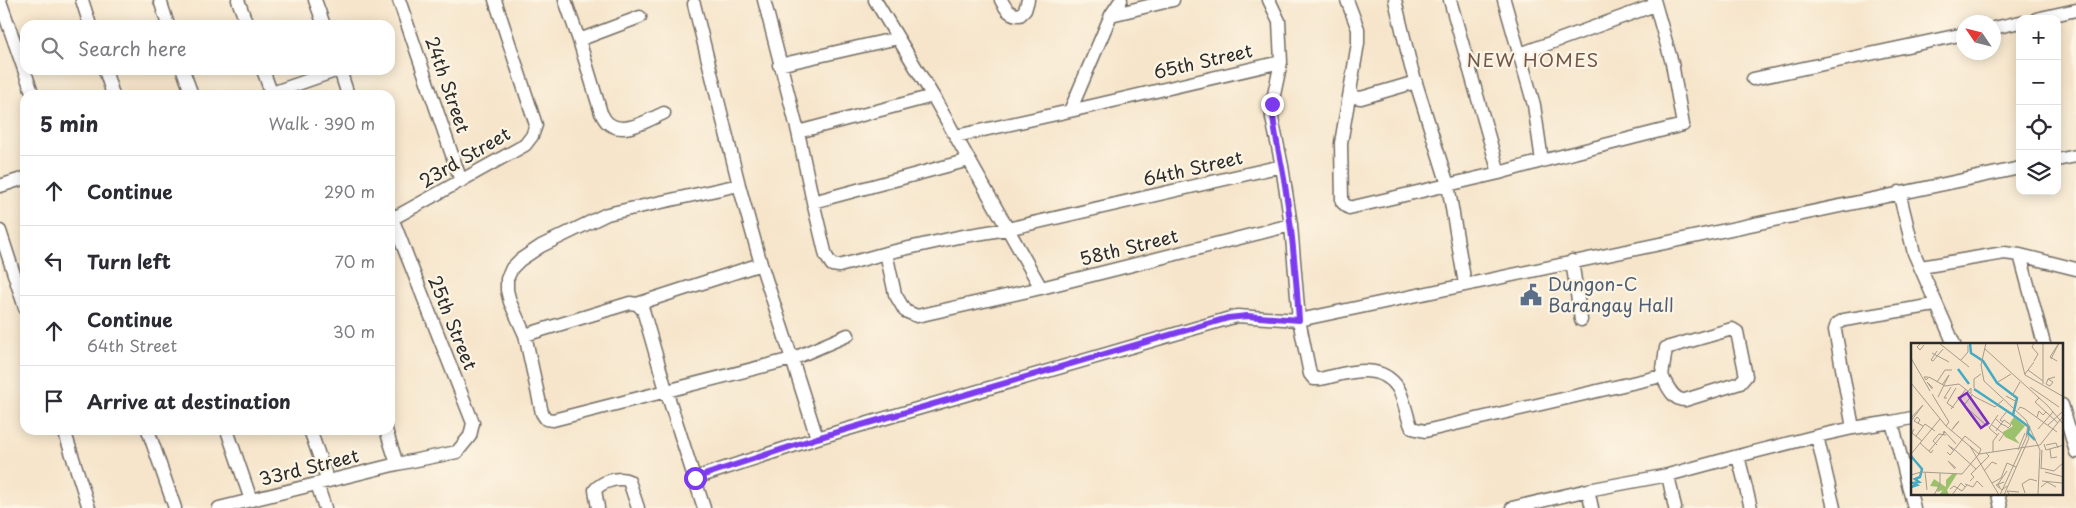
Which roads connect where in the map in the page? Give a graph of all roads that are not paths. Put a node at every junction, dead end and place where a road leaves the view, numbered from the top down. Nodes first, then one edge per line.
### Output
1 (82, 0) edge
2 (160, 0) edge
3 (238, 0) edge
4 (315, 0) edge
5 (399, 0) edge
6 (495, 0) edge
7 (565, 0) edge
8 (764, 0) edge
9 (875, 0) edge
10 (1001, 0) edge
11 (1028, 0) edge
12 (1121, 0) edge
13 (1173, 0) edge
14 (1269, 0) edge
15 (1347, 0) edge
16 (1395, 0) edge
17 (1450, 0) edge
18 (1504, 0) edge
19 (0, 1) edge
20 (1654, 3) edge
21 (694, 4) dead end
22 (2076, 10) edge
23 (1111, 15) junction
24 (2054, 15) edge
25 (640, 17) dead end
26 (88, 20) edge
27 (166, 20) edge
28 (245, 20) edge
29 (322, 20) edge
30 (2016, 23) edge
31 (2001, 26) edge
32 (1956, 36) edge
33 (898, 38) junction
34 (579, 40) junction
35 (1520, 54) junction
36 (20, 60) edge
37 (1281, 62) junction
38 (780, 65) junction
39 (25, 75) edge
40 (107, 75) edge
41 (185, 75) edge
42 (264, 75) edge
43 (325, 75) edge
44 (341, 75) edge
45 (1753, 79) dead end
46 (1416, 82) junction
47 (30, 90) edge
48 (111, 90) edge
49 (190, 90) edge
50 (269, 90) edge
51 (282, 90) edge
52 (346, 90) edge
53 (1350, 91) junction
54 (933, 96) junction
55 (1070, 111) junction
56 (664, 113) dead end
57 (798, 132) junction
58 (956, 136) junction
59 (2076, 156) edge
60 (2061, 159) edge
61 (968, 160) junction
62 (1542, 160) junction
63 (1282, 166) junction
64 (2016, 169) edge
65 (1499, 173) junction
66 (20, 180) edge
67 (461, 181) junction
68 (739, 185) junction
69 (1448, 185) junction
70 (0, 186) edge
71 (1899, 192) junction
72 (813, 202) junction
73 (395, 214) edge
74 (1291, 224) junction
75 (395, 226) edge
76 (1007, 229) junction
77 (0, 231) edge
78 (886, 253) junction
79 (2020, 255) junction
80 (1572, 261) junction
81 (761, 264) junction
82 (1921, 267) junction
83 (2076, 269) edge
84 (1465, 284) junction
85 (1042, 288) junction
86 (20, 293) edge
87 (637, 304) junction
88 (1935, 305) junction
89 (1299, 320) junction
90 (1580, 320) dead end
91 (525, 335) junction
92 (848, 335) dead end
93 (1954, 343) edge
94 (2044, 343) edge
95 (792, 359) junction
96 (1662, 376) junction
97 (666, 390) junction
98 (2064, 412) edge
99 (1911, 418) edge
100 (1892, 422) junction
101 (1853, 428) junction
102 (66, 435) edge
103 (150, 435) edge
104 (229, 435) edge
105 (311, 435) edge
106 (388, 435) edge
107 (1817, 436) junction
108 (817, 438) junction
109 (464, 446) joint
110 (2076, 452) edge
111 (1738, 456) junction
112 (397, 464) junction
113 (1668, 475) junction
114 (695, 478) junction
115 (323, 483) junction
116 (1588, 490) junction
117 (251, 500) junction
118 (90, 508) edge
119 (175, 508) edge
120 (219, 508) edge
121 (325, 508) edge
122 (598, 508) edge
123 (638, 508) edge
124 (704, 508) edge
125 (1517, 508) edge
126 (1592, 508) edge
127 (1675, 508) edge
128 (1751, 508) edge
129 (1834, 508) edge
130 (1914, 508) edge

1 - 26 street
2 - 27 street
3 - 28 street
4 - 29 street
5 - 67 street, 24th Street
6 - 67 street, 23rd Street
7 - 34 street
8 - 38 street
9 - 33 street
10 - 11 street
12 - 23 street
13 - 23 street
14 - 37 street
15 - 53 street
16 - 46 street
17 - 65 street
18 - 35 street
19 - 36 street
20 - 35 street
20 - 62 street
21 - 68 street
22 - 24 street
23 - 55 street
25 - 34 street
30 - 31 street
32 - 45 street
33 - 38 street
33 - 54 street
34 - 56 street
35 - 62 street
37 - 55 street, 65th Street
37 - 63 street
38 - 57 street
39 - 47 street
40 - 48 street
41 - 49 street
42 - 50 street
43 - 51 street
44 - 52 street
46 - 53 street
46 - 69 street
53 - 69 street
54 - 57 street
54 - 58 street
55 - 58 street, 65th Street
57 - 72 street
58 - 61 street
59 - 60 street
61 - 72 street
61 - 76 street
62 - 65 street
63 - 74 street
63 - 76 street, 64th Street
64 - 71 street
65 - 69 street
66 - 70 street
67 - 73 street, 23rd Street
68 - 81 street
68 - 91 street
69 - 84 street
71 - 80 street
71 - 82 street
72 - 78 street, 64th Street
74 - 85 street, 58th Street
74 - 89 street
75 - 109 street, 25th Street
76 - 78 street, 64th Street
76 - 85 street
77 - 86 street
78 - 85 street, 58th Street
79 - 82 street
79 - 83 street
79 - 94 street
80 - 84 street
80 - 90 street
81 - 87 street
81 - 95 street
82 - 88 street
84 - 89 street
87 - 91 street
87 - 97 street
88 - 93 street
88 - 101 street
89 - 96 street
89 - 108 street
91 - 97 street
92 - 95 street
95 - 97 street
95 - 108 street
96 - 96 street
97 - 114 street
98 - 110 street
99 - 100 street
100 - 101 street
100 - 130 street
101 - 107 street
102 - 118 street
103 - 119 street
104 - 117 street
105 - 115 street
106 - 112 street
107 - 111 street
107 - 129 street
108 - 114 street
109 - 112 street, 33rd Street
111 - 113 street
111 - 128 street
112 - 115 street, 33rd Street
113 - 116 street
113 - 127 street
114 - 124 street
115 - 117 street, 33rd Street
115 - 121 street
116 - 125 street
116 - 126 street
117 - 120 street, 33rd Street
122 - 123 street

